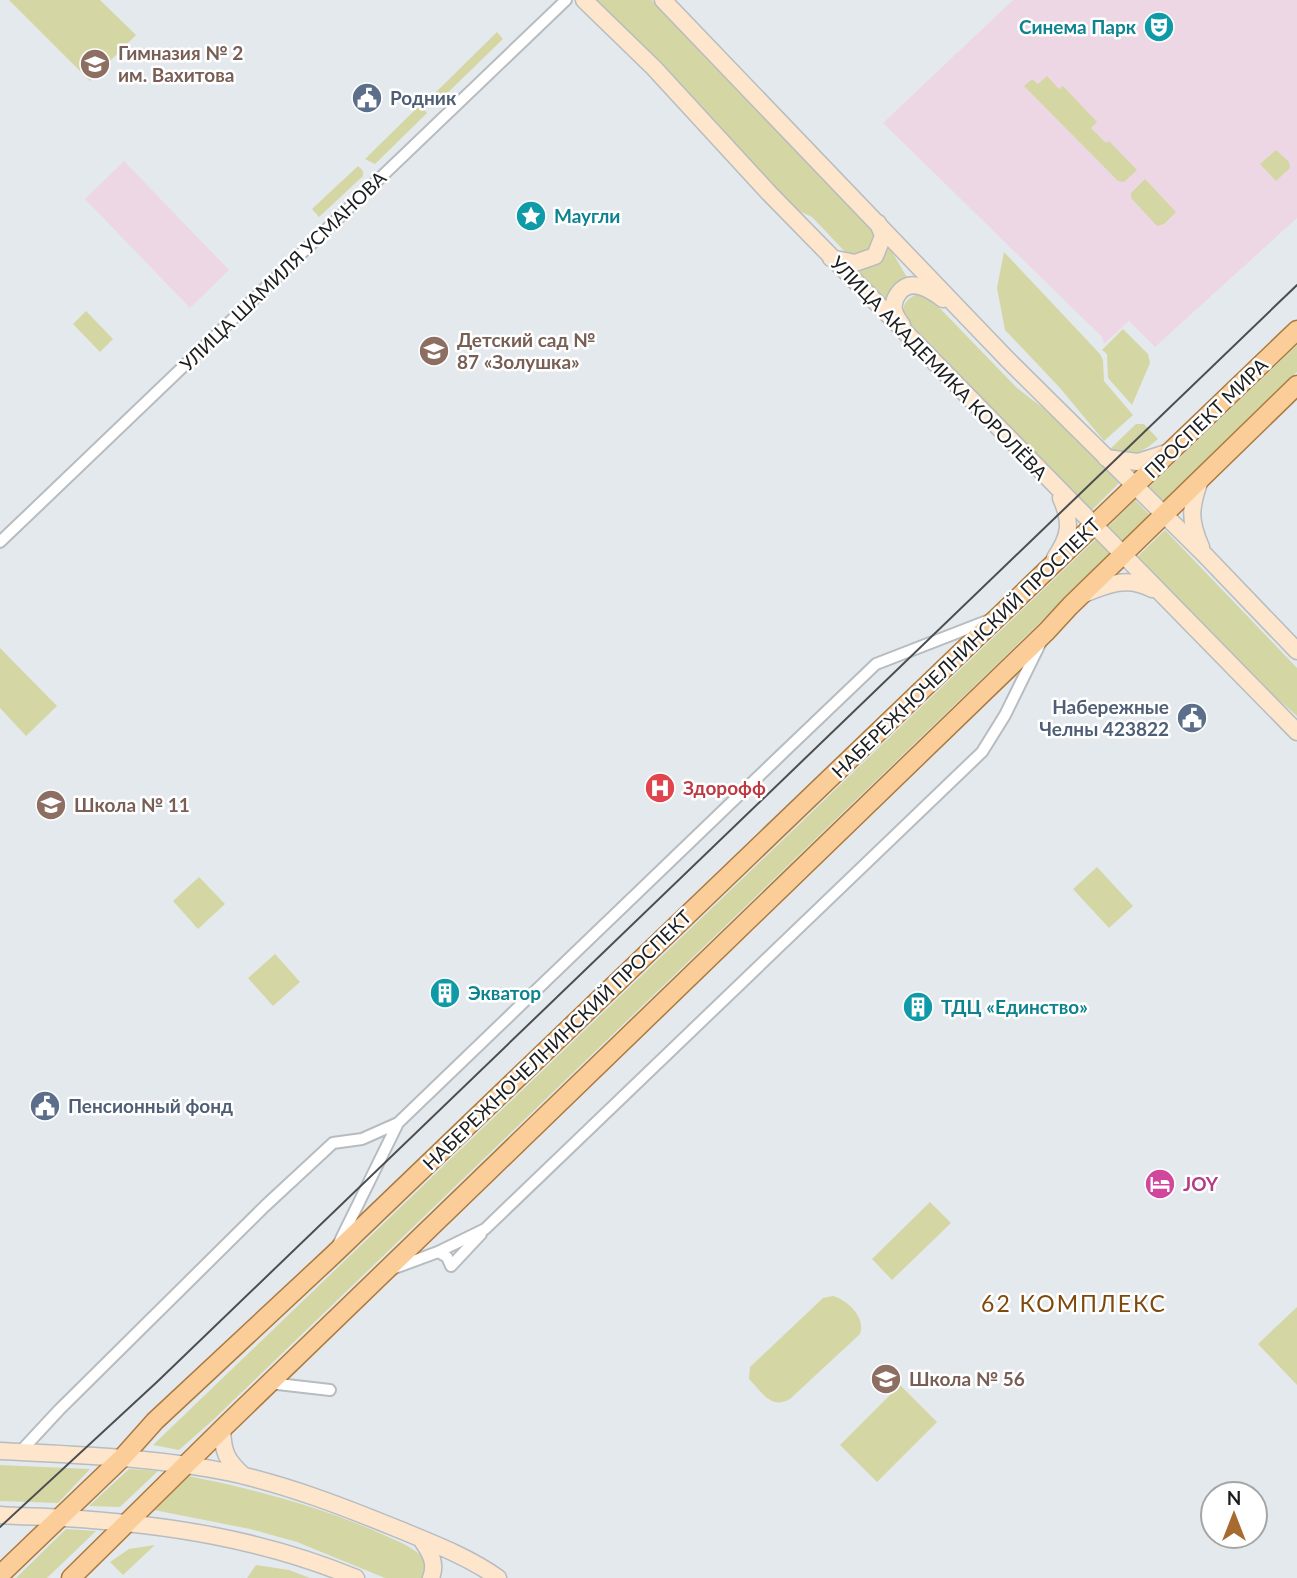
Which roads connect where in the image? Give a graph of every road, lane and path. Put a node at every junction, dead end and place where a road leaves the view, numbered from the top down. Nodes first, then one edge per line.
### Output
1 (566, 0) edge
2 (584, 0) edge
3 (663, 0) edge
4 (878, 223) junction
5 (831, 258) junction
6 (965, 314) junction
7 (1297, 330) edge
8 (905, 333) junction
9 (1295, 389) edge
10 (1171, 451) junction
11 (1104, 457) junction
12 (1200, 481) junction
13 (1134, 486) junction
14 (1057, 489) junction
15 (1114, 505) joint
16 (1164, 515) junction
17 (1093, 526) junction
18 (0, 542) edge
19 (1203, 553) junction
20 (1123, 556) junction
21 (1051, 564) junction
22 (1160, 593) junction
23 (1082, 595) junction
24 (1000, 617) junction
25 (1047, 631) junction
26 (1297, 651) edge
27 (1297, 732) edge
28 (398, 1123) junction
29 (485, 1229) junction
30 (438, 1252) junction
31 (333, 1255) junction
32 (386, 1271) junction
33 (269, 1383) junction
34 (330, 1390) dead end
35 (222, 1429) junction
36 (0, 1451) edge
37 (20, 1452) junction
38 (122, 1458) junction
39 (185, 1466) junction
40 (244, 1476) junction
41 (0, 1515) edge
42 (62, 1517) junction
43 (127, 1523) junction
44 (420, 1538) junction
45 (0, 1575) edge
46 (491, 1577) edge
47 (71, 1578) edge
48 (356, 1578) edge
49 (430, 1578) edge

1 - 18 street, УЛИЦА ШАМИЛЯ УСМАНОВА
2 - 5 street, УЛИЦА АКАДЕМИКА КОРОЛЁВА
3 - 4 street
4 - 5 street
4 - 6 street
5 - 8 street, УЛИЦА АКАДЕМИКА КОРОЛЁВА
6 - 8 street
6 - 11 street
7 - 10 main road, ПРОСПЕКТ МИРА
8 - 14 street, УЛИЦА АКАДЕМИКА КОРОЛЁВА
9 - 12 main road, ПРОСПЕКТ МИРА
10 - 11 street
10 - 13 main road, ПРОСПЕКТ МИРА
11 - 13 street
12 - 16 main road, ПРОСПЕКТ МИРА
12 - 19 street
13 - 15 main road, ПРОСПЕКТ МИРА
13 - 16 street
14 - 17 street, УЛИЦА АКАДЕМИКА КОРОЛЁВА
14 - 21 street
15 - 17 main road, НАБЕРЕЖНОЧЕЛНИНСКИЙ ПРОСПЕКТ
16 - 19 street
16 - 20 main road, ПРОСПЕКТ МИРА
17 - 20 street, УЛИЦА АКАДЕМИКА КОРОЛЁВА
17 - 21 main road, НАБЕРЕЖНОЧЕЛНИНСКИЙ ПРОСПЕКТ
19 - 26 street
20 - 22 street, УЛИЦА АКАДЕМИКА КОРОЛЁВА
20 - 23 main road
21 - 24 main road, НАБЕРЕЖНОЧЕЛНИНСКИЙ ПРОСПЕКТ
22 - 23 street
22 - 27 street, УЛИЦА АКАДЕМИКА КОРОЛЁВА
23 - 25 main road
24 - 28 street
24 - 31 main road, НАБЕРЕЖНОЧЕЛНИНСКИЙ ПРОСПЕКТ
25 - 29 street
25 - 32 main road
28 - 31 street
28 - 37 street
29 - 30 street
29 - 30 street
30 - 32 street
31 - 38 main road, НАБЕРЕЖНОЧЕЛНИНСКИЙ ПРОСПЕКТ
32 - 33 main road
33 - 34 street
33 - 35 main road
35 - 39 main road
35 - 40 street
36 - 37 street
37 - 38 street
38 - 39 street
38 - 42 main road, НАБЕРЕЖНОЧЕЛНИНСКИЙ ПРОСПЕКТ
39 - 40 street
39 - 43 main road
40 - 44 street
41 - 42 street
42 - 43 street
42 - 45 main road, НАБЕРЕЖНОЧЕЛНИНСКИЙ ПРОСПЕКТ
43 - 47 main road
43 - 48 street
44 - 46 street
44 - 49 street

